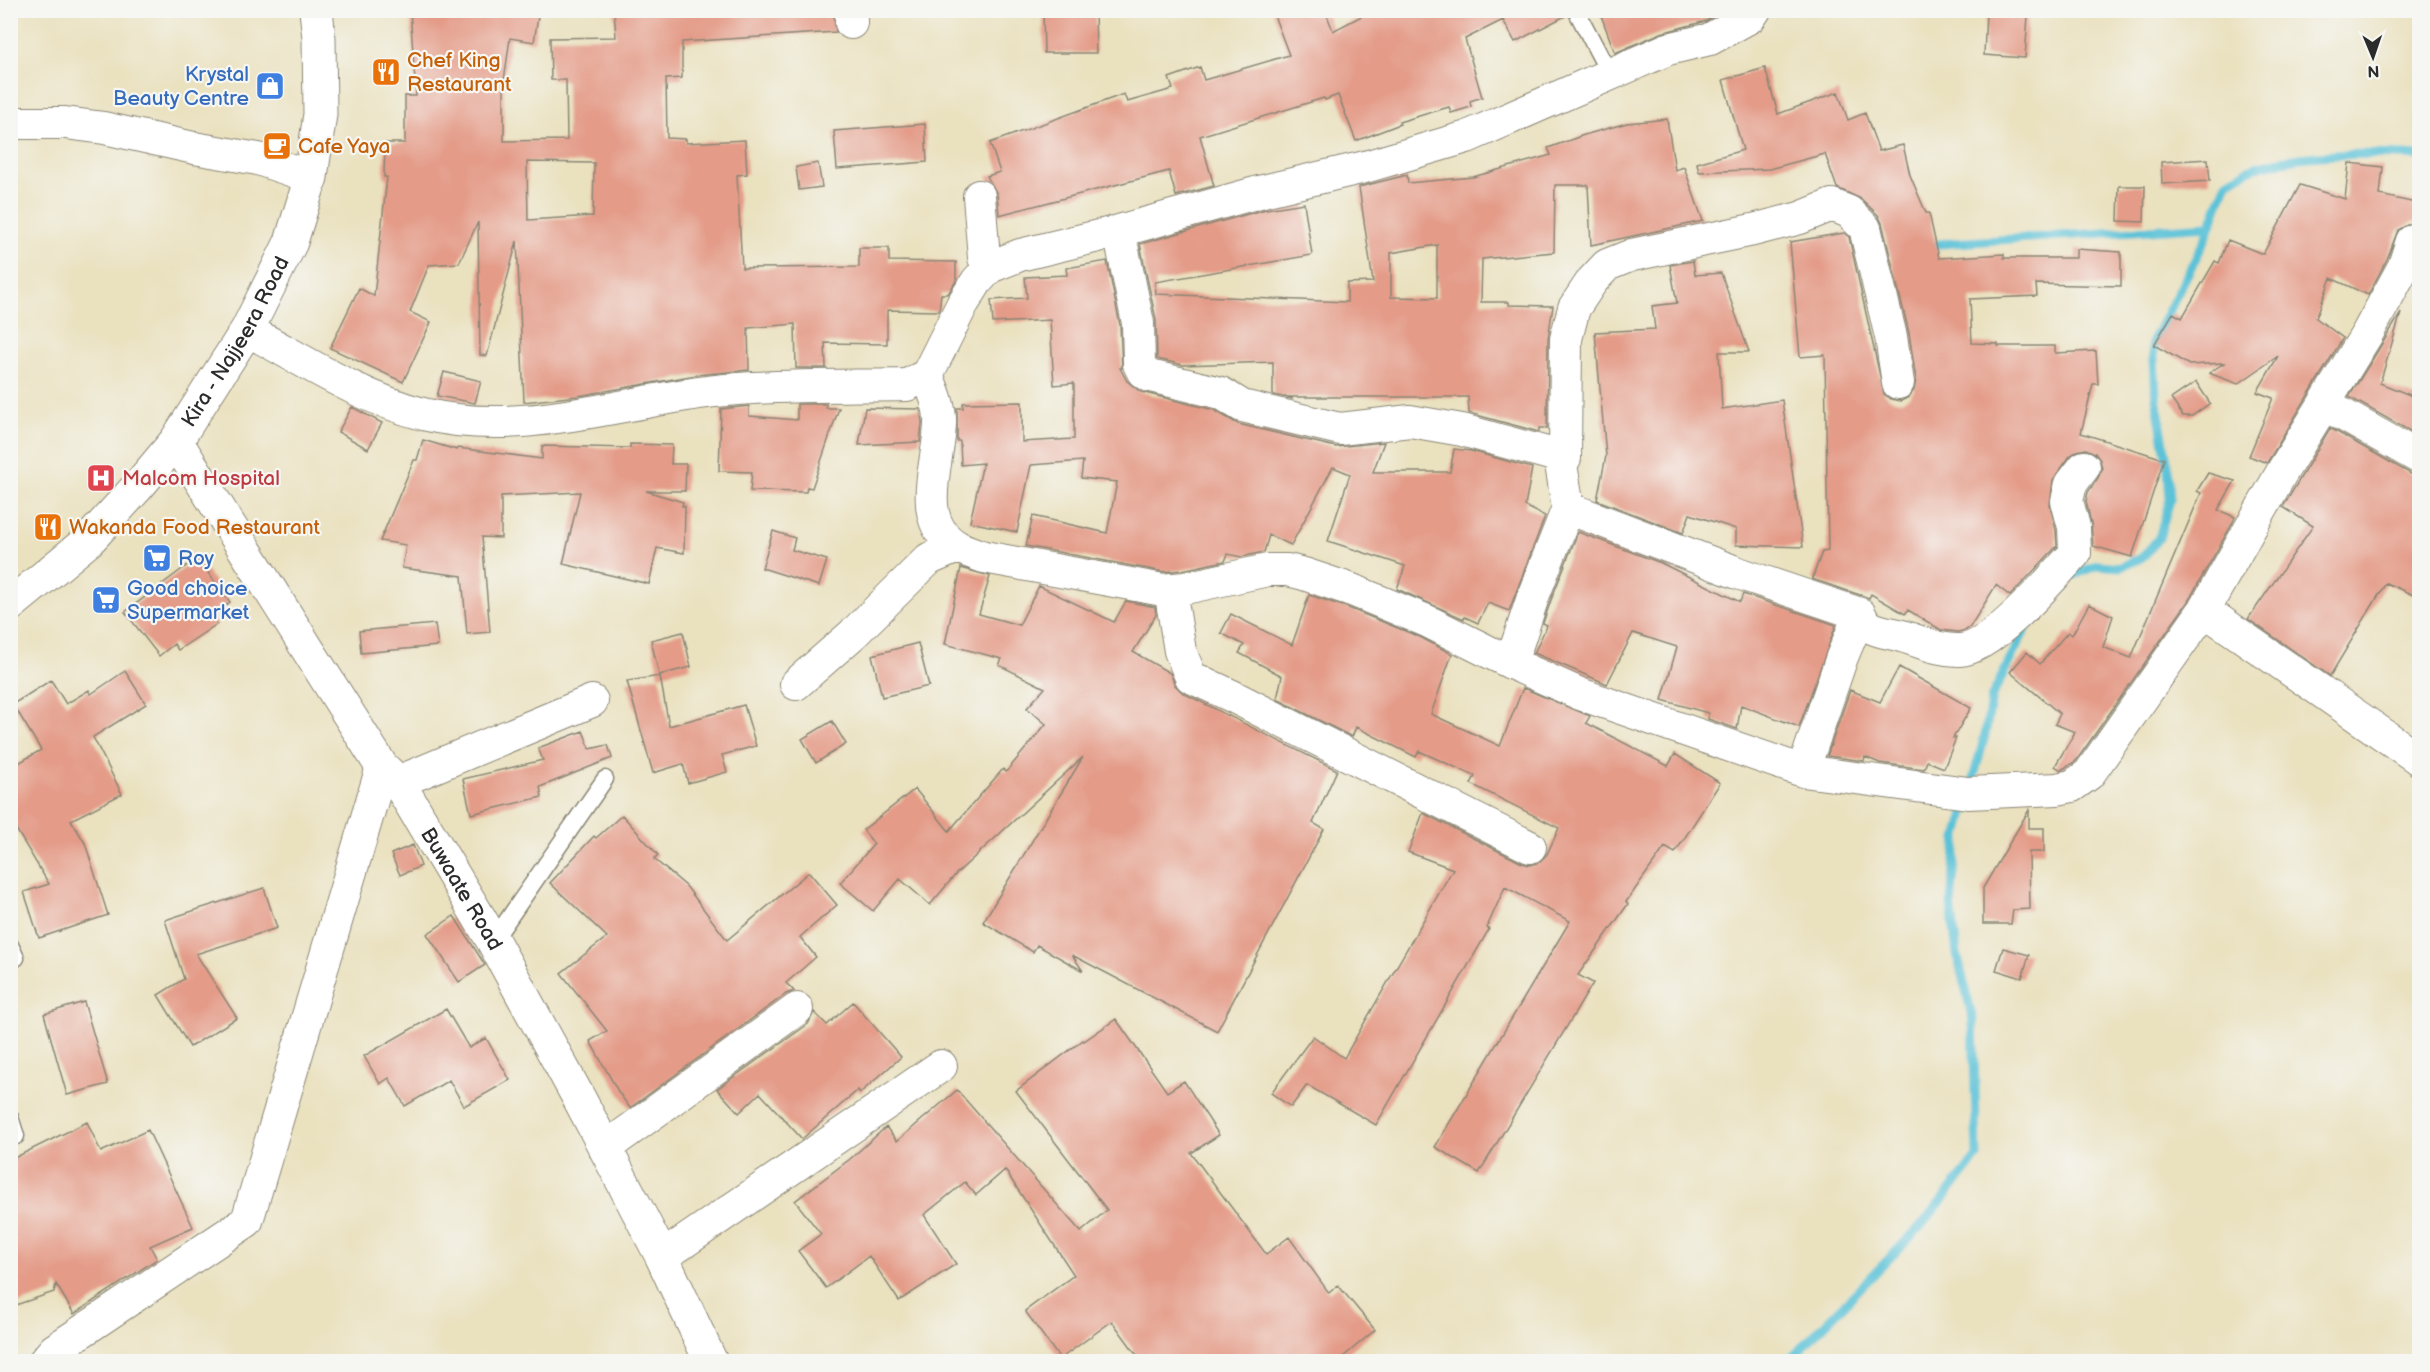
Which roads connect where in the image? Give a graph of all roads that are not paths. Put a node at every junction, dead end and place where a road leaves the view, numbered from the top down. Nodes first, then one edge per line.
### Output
1 (316, 10) edge
2 (1576, 10) edge
3 (1755, 10) edge
4 (1610, 75) junction
5 (10, 123) edge
6 (311, 177) junction
7 (979, 196) dead end
8 (1119, 231) junction
9 (2420, 237) edge
10 (990, 267) junction
11 (247, 330) junction
12 (927, 375) junction
13 (1898, 383) dead end
14 (2325, 404) junction
15 (176, 441) junction
16 (1565, 458) junction
17 (2420, 458) edge
18 (2084, 467) dead end
19 (1568, 508) junction
20 (957, 547) junction
21 (1170, 589) junction
22 (10, 605) edge
23 (2204, 610) junction
24 (1860, 614) junction
25 (1511, 663) junction
26 (796, 684) dead end
27 (592, 701) dead end
28 (2420, 760) edge
29 (1803, 771) junction
30 (390, 774) junction
31 (605, 779) dead end
32 (1530, 846) dead end
33 (493, 940) junction
34 (797, 1009) dead end
35 (941, 1065) dead end
36 (10, 1117) edge
37 (16, 1136) dead end
38 (605, 1148) junction
39 (662, 1257) junction
40 (44, 1362) edge
41 (711, 1362) edge

1 - 6 street, Kira - Najjeera Road
2 - 4 lane
3 - 4 street
4 - 8 street
5 - 6 street
6 - 11 street, Kira - Najjeera Road
7 - 10 street
8 - 10 street
8 - 16 street
9 - 14 street
10 - 12 street
11 - 12 street
11 - 15 street, Kira - Najjeera Road
12 - 20 street
13 - 16 street
14 - 17 street
14 - 23 street
15 - 22 street, Kira - Najjeera Road
15 - 30 street, Buwaate Road
16 - 19 street
18 - 24 street
19 - 24 street
19 - 25 street
20 - 21 street
20 - 26 street
21 - 25 street
21 - 32 street
23 - 28 street
23 - 29 street
24 - 29 street
25 - 29 street
27 - 30 street
30 - 33 street, Buwaate Road
30 - 40 street
31 - 33 lane
33 - 38 street, Buwaate Road
34 - 38 street
35 - 39 street
36 - 37 lane
38 - 39 street, Buwaate Road
39 - 41 street, Buwaate Road

